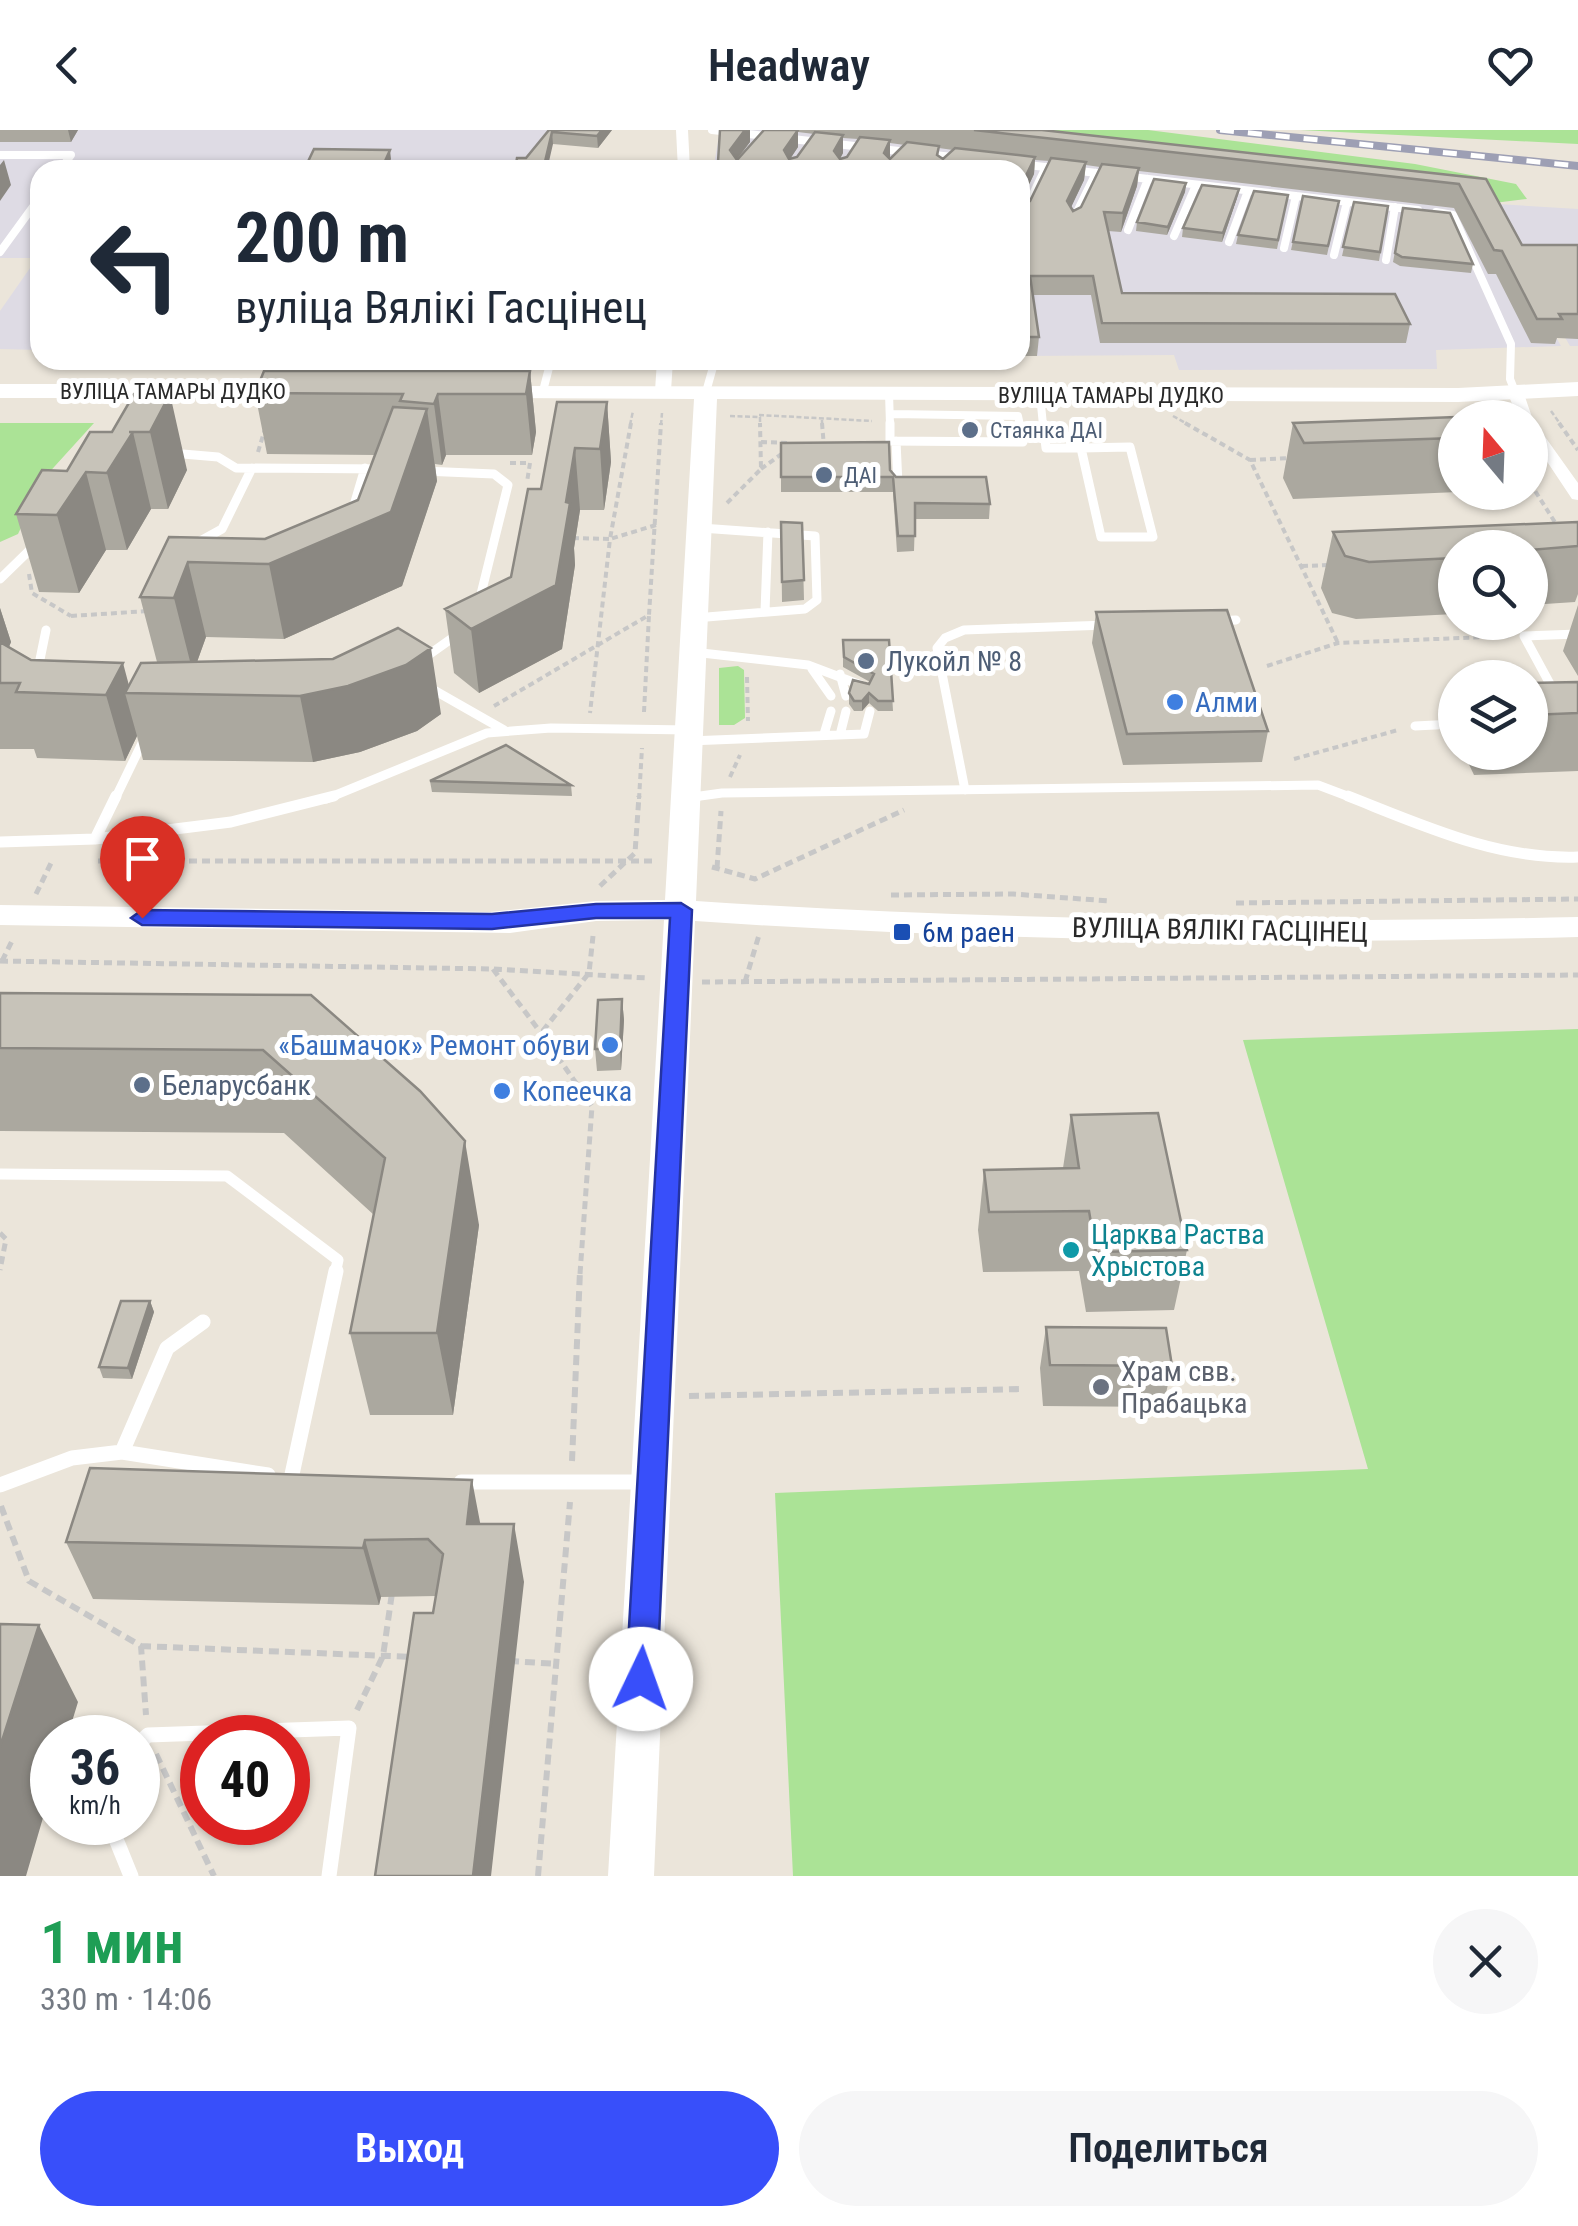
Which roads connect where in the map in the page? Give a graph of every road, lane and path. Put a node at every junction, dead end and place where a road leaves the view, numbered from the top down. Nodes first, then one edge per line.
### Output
1 (682, 130) edge
2 (712, 130) edge
3 (764, 135) junction
4 (812, 141) junction
5 (755, 146) edge
6 (856, 146) junction
7 (903, 151) junction
8 (0, 155) edge
9 (801, 156) edge
10 (951, 156) junction
11 (848, 158) edge
12 (967, 158) edge
13 (68, 160) edge
14 (684, 160) edge
15 (897, 160) edge
16 (949, 160) edge
17 (1030, 166) edge
18 (1046, 167) junction
19 (1096, 172) junction
20 (1148, 179) junction
21 (1196, 185) junction
22 (1248, 192) junction
23 (1296, 196) junction
24 (1030, 200) edge
25 (1347, 202) junction
26 (1396, 207) junction
27 (30, 212) edge
28 (1072, 222) edge
29 (1128, 230) dead end
30 (1174, 236) dead end
31 (1230, 242) dead end
32 (1284, 248) dead end
33 (0, 252) edge
34 (1334, 255) dead end
35 (1386, 260) dead end
36 (446, 370) edge
37 (548, 370) edge
38 (664, 370) edge
39 (712, 370) edge
40 (1578, 390) edge
41 (0, 391) edge
42 (328, 391) edge
43 (430, 391) joint
44 (663, 391) junction
45 (544, 392) junction
46 (706, 392) junction
47 (1516, 394) junction
48 (1040, 395) junction
49 (1518, 400) edge
50 (891, 410) junction
51 (1163, 410) dead end
52 (1564, 410) dead end
53 (614, 414) dead end
54 (634, 414) junction
55 (760, 417) dead end
56 (268, 418) edge
57 (822, 420) junction
58 (896, 441) junction
59 (810, 444) edge
60 (824, 444) junction
61 (1080, 448) junction
62 (1578, 450) edge
63 (166, 453) edge
64 (824, 455) edge
65 (1299, 458) edge
66 (262, 459) dead end
67 (1250, 460) junction
68 (1548, 460) edge
69 (510, 463) dead end
70 (252, 468) junction
71 (365, 468) junction
72 (761, 469) junction
73 (527, 482) dead end
74 (915, 485) edge
75 (1578, 495) edge
76 (1548, 510) edge
77 (656, 524) junction
78 (348, 525) edge
79 (1559, 527) edge
80 (712, 528) junction
81 (52, 530) edge
82 (768, 532) junction
83 (555, 538) edge
84 (610, 538) junction
85 (26, 552) junction
86 (183, 556) edge
87 (1331, 565) edge
88 (1302, 566) junction
89 (0, 580) edge
90 (150, 610) edge
91 (476, 610) edge
92 (765, 611) junction
93 (71, 616) junction
94 (695, 618) junction
95 (1236, 620) dead end
96 (1197, 622) edge
97 (466, 624) edge
98 (1119, 624) edge
99 (46, 630) joint
100 (1578, 634) edge
101 (1548, 635) edge
102 (1438, 639) edge
103 (1526, 640) edge
104 (1338, 643) junction
105 (601, 644) junction
106 (746, 651) junction
107 (693, 652) junction
108 (1267, 666) dead end
109 (812, 670) junction
110 (403, 672) edge
111 (840, 674) junction
112 (418, 681) edge
113 (37, 686) edge
114 (866, 687) edge
115 (831, 696) dead end
116 (846, 696) edge
117 (1559, 701) edge
118 (830, 711) dead end
119 (846, 711) dead end
120 (870, 711) dead end
121 (478, 716) junction
122 (1438, 725) edge
123 (1415, 726) joint
124 (150, 727) edge
125 (504, 730) junction
126 (588, 731) junction
127 (824, 734) junction
128 (689, 735) junction
129 (840, 735) junction
130 (748, 736) junction
131 (1294, 758) dead end
132 (965, 790) junction
133 (722, 794) junction
134 (686, 798) junction
135 (919, 803) dead end
136 (95, 839) junction
137 (0, 842) edge
138 (1578, 857) edge
139 (34, 861) dead end
140 (72, 861) dead end
141 (91, 861) dead end
142 (718, 868) dead end
143 (755, 880) dead end
144 (878, 895) dead end
145 (1578, 898) edge
146 (1124, 902) dead end
147 (1220, 903) dead end
148 (595, 920) junction
149 (10, 922) edge
150 (681, 922) junction
151 (1578, 927) edge
152 (1, 961) edge
153 (493, 969) junction
154 (590, 973) junction
155 (1578, 975) edge
156 (678, 981) junction
157 (541, 1033) junction
158 (0, 1174) edge
159 (0, 1233) edge
160 (0, 1270) edge
161 (204, 1322) dead end
162 (1024, 1389) dead end
163 (656, 1396) junction
164 (122, 1452) junction
165 (291, 1479) junction
166 (311, 1479) edge
167 (444, 1482) edge
168 (652, 1482) junction
169 (0, 1485) edge
170 (571, 1485) junction
171 (0, 1503) edge
172 (394, 1578) edge
173 (141, 1646) junction
174 (383, 1656) junction
175 (422, 1657) edge
176 (500, 1661) edge
177 (558, 1664) junction
178 (142, 1715) edge
179 (349, 1728) junction
180 (160, 1739) edge
181 (160, 1774) edge
182 (118, 1845) edge
183 (131, 1876) edge
184 (214, 1876) edge
185 (330, 1876) edge
186 (538, 1876) edge
187 (631, 1876) edge

1 - 14 street
2 - 3 lane
3 - 4 lane
3 - 5 lane
4 - 6 lane
4 - 9 lane
6 - 7 lane
6 - 11 lane
7 - 10 lane
7 - 15 lane
8 - 13 lane
10 - 12 lane
10 - 16 lane
17 - 18 lane
18 - 19 lane
18 - 24 lane
19 - 20 lane
19 - 28 lane
20 - 21 lane
20 - 29 lane
21 - 22 lane
21 - 30 lane
22 - 23 lane
22 - 31 lane
23 - 25 lane
23 - 32 lane
25 - 26 lane
25 - 34 lane
26 - 35 lane
26 - 47 lane
27 - 33 lane
36 - 43 lane
37 - 45 lane
38 - 44 street
39 - 46 lane
40 - 47 street, ВУЛІЦА ТАМАРЫ ДУДКО
41 - 42 street, ВУЛІЦА ТАМАРЫ ДУДКО
43 - 45 street, ВУЛІЦА ТАМАРЫ ДУДКО
44 - 45 street, ВУЛІЦА ТАМАРЫ ДУДКО
44 - 46 street, ВУЛІЦА ТАМАРЫ ДУДКО
46 - 50 street, ВУЛІЦА ТАМАРЫ ДУДКО
46 - 80 street
47 - 48 street, ВУЛІЦА ТАМАРЫ ДУДКО
47 - 49 street
48 - 50 street, ВУЛІЦА ТАМАРЫ ДУДКО
48 - 61 lane
50 - 57 path
50 - 58 lane
50 - 58 lane
51 - 67 path
52 - 62 path
53 - 54 path
54 - 77 path
54 - 84 path
55 - 57 path
56 - 66 path
57 - 60 path
58 - 74 lane
59 - 60 path
60 - 64 path
61 - 61 lane
63 - 70 lane
65 - 67 path
67 - 88 path
68 - 75 street
69 - 73 path
70 - 71 lane
70 - 86 lane
71 - 78 lane
71 - 91 lane
72 - 72 path
72 - 80 path
76 - 79 path
77 - 84 path
77 - 105 path
80 - 82 lane
80 - 94 street
81 - 85 lane
82 - 92 lane
82 - 92 lane
83 - 84 path
84 - 105 path
85 - 89 lane
85 - 93 path
87 - 88 path
88 - 104 path
90 - 93 path
92 - 94 lane
93 - 99 path
94 - 107 street
95 - 96 lane
97 - 110 lane
98 - 132 lane
99 - 113 lane
100 - 101 lane
102 - 104 path
103 - 117 lane
104 - 108 path
105 - 121 path
105 - 126 path
106 - 107 lane
106 - 109 lane
106 - 130 path
107 - 128 street
109 - 111 lane
109 - 115 lane
111 - 114 lane
111 - 116 lane
112 - 121 lane
118 - 127 lane
119 - 129 lane
120 - 129 lane
121 - 125 lane
122 - 123 lane
123 - 131 path
124 - 136 lane
125 - 126 lane
125 - 136 lane
126 - 128 lane
127 - 129 lane
127 - 130 lane
128 - 130 lane
128 - 134 street
130 - 133 path
132 - 133 lane
132 - 138 lane
133 - 134 lane
133 - 142 path
134 - 150 street
135 - 143 path
136 - 137 lane
139 - 140 path
141 - 148 path
144 - 146 path
145 - 147 path
148 - 149 street, ВУЛІЦА ВЯЛІКІ ГАСЦІНЕЦ
148 - 150 street, ВУЛІЦА ВЯЛІКІ ГАСЦІНЕЦ
148 - 154 path
149 - 152 path
150 - 151 street, ВУЛІЦА ВЯЛІКІ ГАСЦІНЕЦ
150 - 156 street
152 - 153 path
153 - 154 path
153 - 157 path
154 - 156 path
154 - 157 path
155 - 156 path
156 - 163 street
157 - 170 path
158 - 165 lane
159 - 160 path
161 - 164 lane
162 - 163 path
163 - 168 street
164 - 165 lane
164 - 169 lane
165 - 166 lane
167 - 170 lane
168 - 170 lane
168 - 187 street
170 - 177 path
171 - 173 path
172 - 174 path
173 - 174 path
173 - 178 path
174 - 175 path
174 - 179 path
176 - 177 path
177 - 186 path
179 - 180 lane
179 - 185 lane
181 - 184 path
182 - 183 lane

